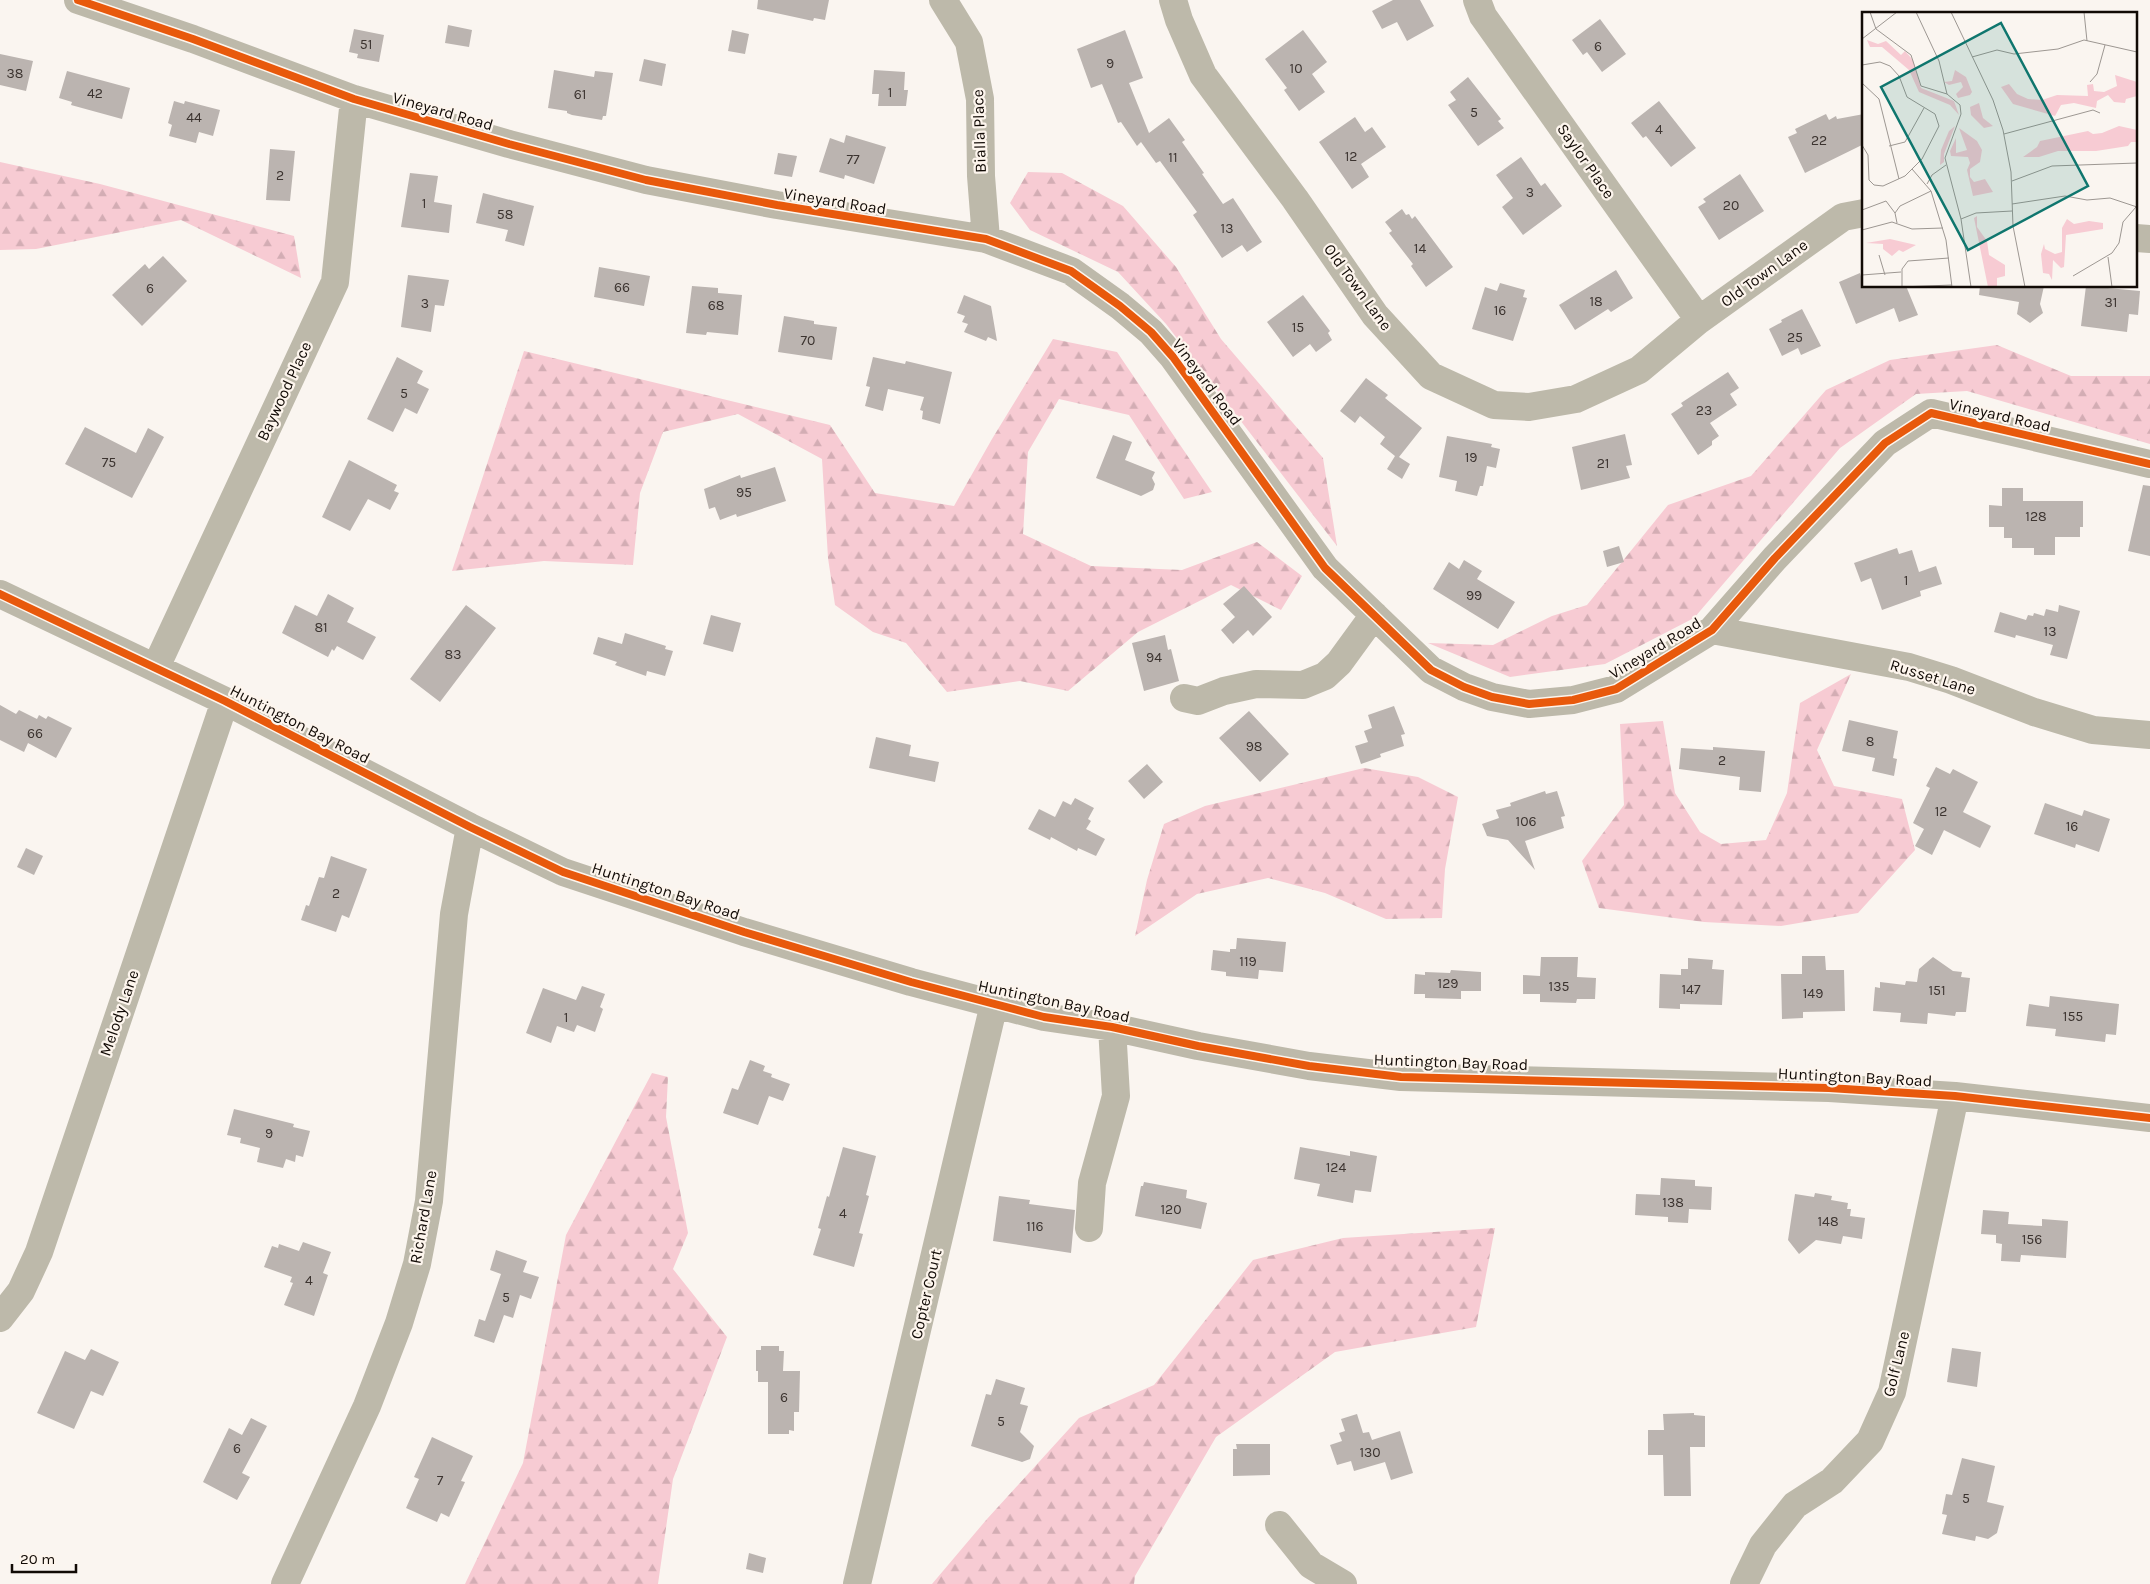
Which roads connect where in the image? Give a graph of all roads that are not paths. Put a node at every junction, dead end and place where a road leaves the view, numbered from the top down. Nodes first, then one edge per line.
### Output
1 (78, 0) edge
2 (943, 0) edge
3 (1172, 0) edge
4 (1477, 0) edge
5 (354, 99) junction
6 (1862, 213) edge
7 (986, 239) junction
8 (1699, 320) junction
9 (2150, 464) edge
10 (0, 594) edge
11 (1374, 615) junction
12 (1712, 630) junction
13 (156, 667) junction
14 (1184, 698) dead end
15 (225, 701) junction
16 (2150, 735) edge
17 (470, 827) junction
18 (994, 1004) junction
19 (1112, 1027) junction
20 (1955, 1096) junction
21 (2150, 1118) edge
22 (1089, 1228) dead end
23 (0, 1318) edge
24 (1279, 1526) dead end
25 (285, 1584) edge
26 (857, 1584) edge
27 (1342, 1584) edge
28 (1744, 1584) edge

1 - 5 street, Vineyard Road
2 - 7 street, Bialla Place
3 - 8 street, Old Town Lane
4 - 8 street, Saylor Place
5 - 7 street, Vineyard Road
5 - 13 street, Baywood Place
6 - 8 street, Old Town Lane
7 - 11 street, Vineyard Road
9 - 12 street, Vineyard Road
10 - 13 street, Huntington Bay Road
11 - 12 street, Vineyard Road
11 - 14 street
12 - 16 street, Russet Lane
13 - 15 street, Huntington Bay Road
15 - 17 street, Huntington Bay Road
15 - 23 street, Melody Lane
17 - 18 street, Huntington Bay Road
17 - 25 street, Richard Lane
18 - 19 street, Huntington Bay Road
18 - 26 street, Copter Court
19 - 20 street, Huntington Bay Road
19 - 22 street
20 - 21 street, Huntington Bay Road
20 - 28 street, Golf Lane
24 - 27 street

